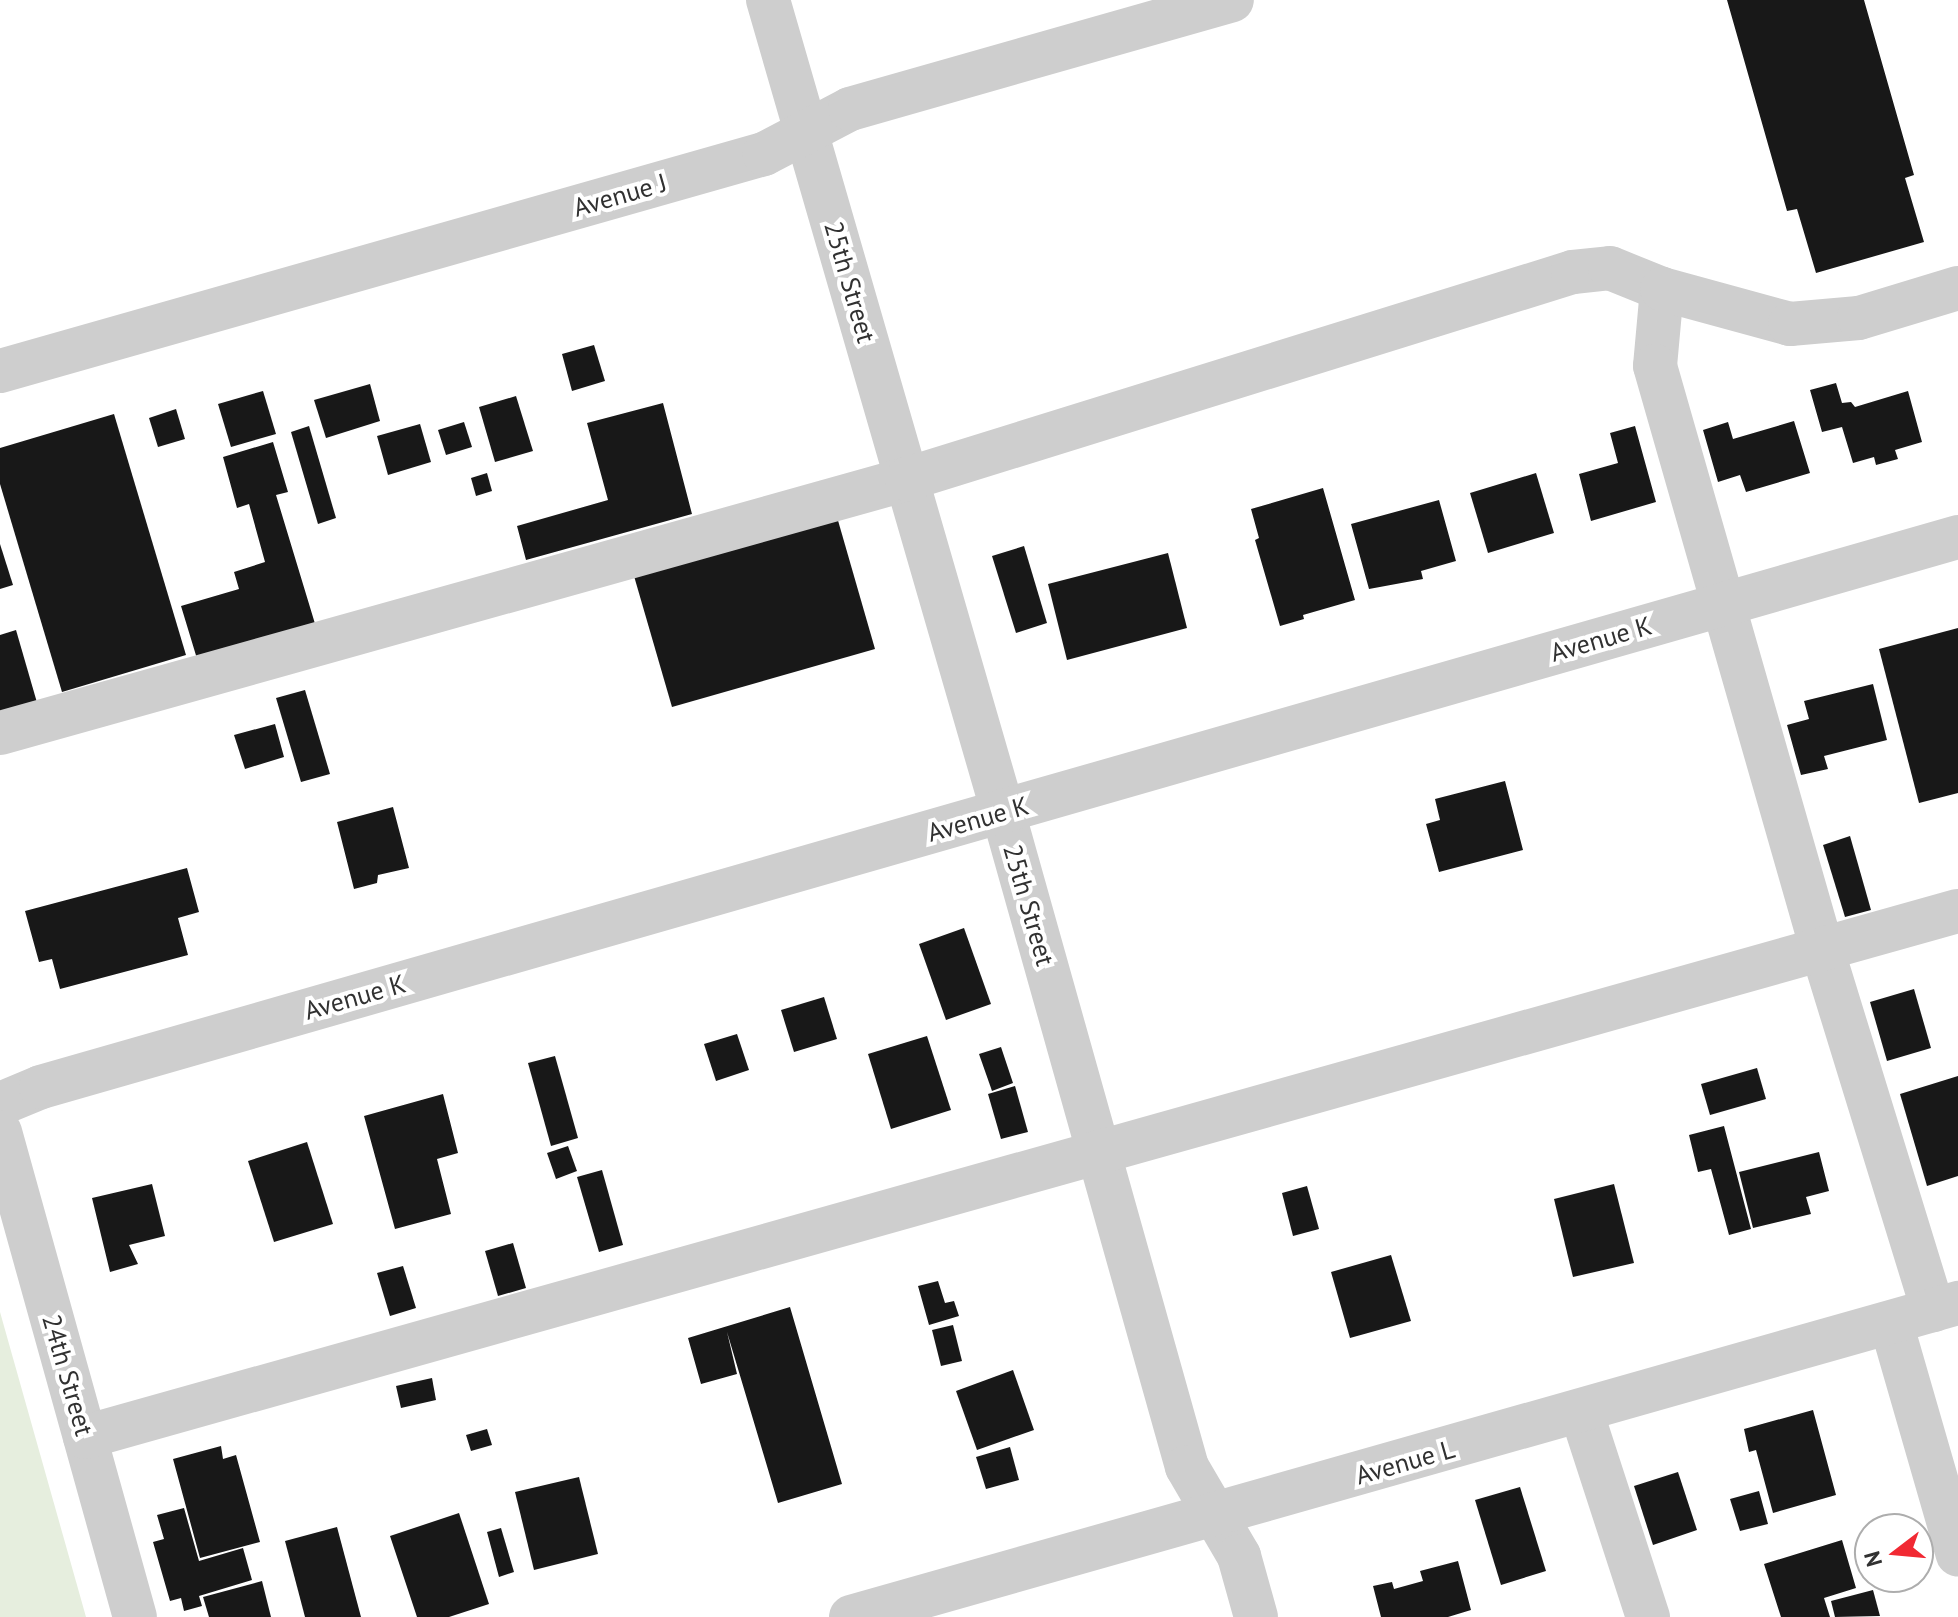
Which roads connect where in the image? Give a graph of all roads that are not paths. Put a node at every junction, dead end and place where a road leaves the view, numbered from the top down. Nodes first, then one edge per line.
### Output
1 (768, 0) edge
2 (1232, 0) edge
3 (806, 132) junction
4 (1958, 288) edge
5 (1662, 289) junction
6 (0, 371) edge
7 (907, 479) junction
8 (1958, 537) edge
9 (1721, 605) junction
10 (0, 733) edge
11 (1003, 812) junction
12 (1958, 911) edge
13 (1822, 949) junction
14 (0, 1104) edge
15 (0, 1132) edge
16 (1098, 1153) junction
17 (1945, 1307) edge
18 (1891, 1323) junction
19 (1581, 1411) junction
20 (85, 1437) junction
21 (1215, 1516) junction
22 (1958, 1555) edge
23 (871, 1614) edge
24 (135, 1617) edge
25 (1256, 1617) edge
26 (1648, 1617) edge

1 - 3 street, 25th Street
2 - 3 street, Avenue J
3 - 6 street, Avenue J
3 - 7 street, 25th Street
4 - 5 street
5 - 7 street
5 - 9 street
7 - 10 street
7 - 11 street, 25th Street
8 - 9 street, Avenue K
9 - 11 street, Avenue K
9 - 13 street
11 - 14 street, Avenue K
11 - 16 street, 25th Street
12 - 13 street
13 - 16 street
13 - 17 street
15 - 20 street, 24th Street
16 - 20 street
16 - 21 street, 25th Street
17 - 18 street, Avenue L
18 - 19 street, Avenue L
18 - 22 street
19 - 21 street, Avenue L
19 - 26 street
20 - 24 street, 24th Street
21 - 23 street, Avenue L
21 - 25 street, 25th Street

